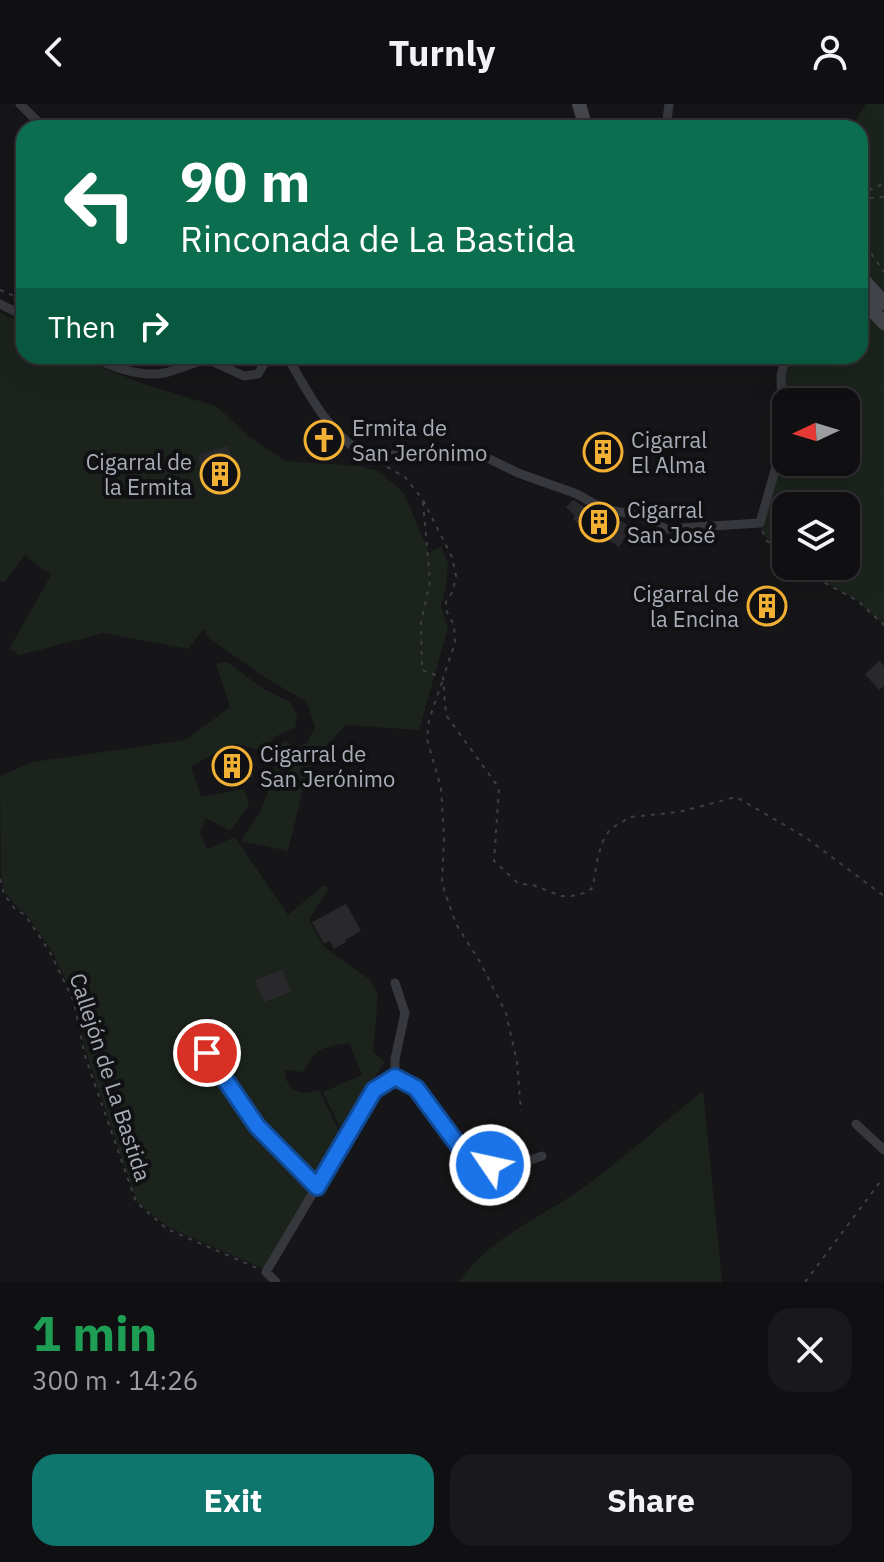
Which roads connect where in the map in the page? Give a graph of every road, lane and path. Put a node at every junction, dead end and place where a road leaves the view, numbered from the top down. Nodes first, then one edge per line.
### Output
1 (20, 104) edge
2 (36, 120) edge
3 (868, 249) edge
4 (884, 272) edge
5 (868, 285) edge
6 (884, 303) edge
7 (868, 306) edge
8 (884, 323) edge
9 (108, 364) edge
10 (191, 364) edge
11 (218, 364) edge
12 (264, 364) edge
13 (292, 364) edge
14 (784, 364) edge
15 (370, 457) junction
16 (423, 500) junction
17 (760, 523) junction
18 (772, 545) edge
19 (820, 580) edge
20 (884, 625) edge
21 (443, 678) junction
22 (0, 879) edge
23 (884, 896) edge
24 (395, 983) dead end
25 (207, 1053) dead end
26 (395, 1077) junction
27 (521, 1111) dead end
28 (856, 1124) dead end
29 (884, 1150) edge
30 (542, 1156) dead end
31 (884, 1183) edge
32 (317, 1187) junction
33 (266, 1272) junction
34 (276, 1282) edge
35 (805, 1282) edge

1 - 2 street
3 - 4 path
5 - 6 main road
7 - 8 main road
9 - 10 street
11 - 12 street
13 - 15 street
14 - 17 street
15 - 16 path
15 - 17 street
16 - 21 path
16 - 21 path
17 - 18 path
19 - 20 path
21 - 23 path
21 - 27 path
22 - 33 path, Callejón de La Bastida
24 - 26 street
25 - 32 street
26 - 30 street
26 - 32 street
28 - 29 street
31 - 35 path
32 - 33 street
33 - 34 street

